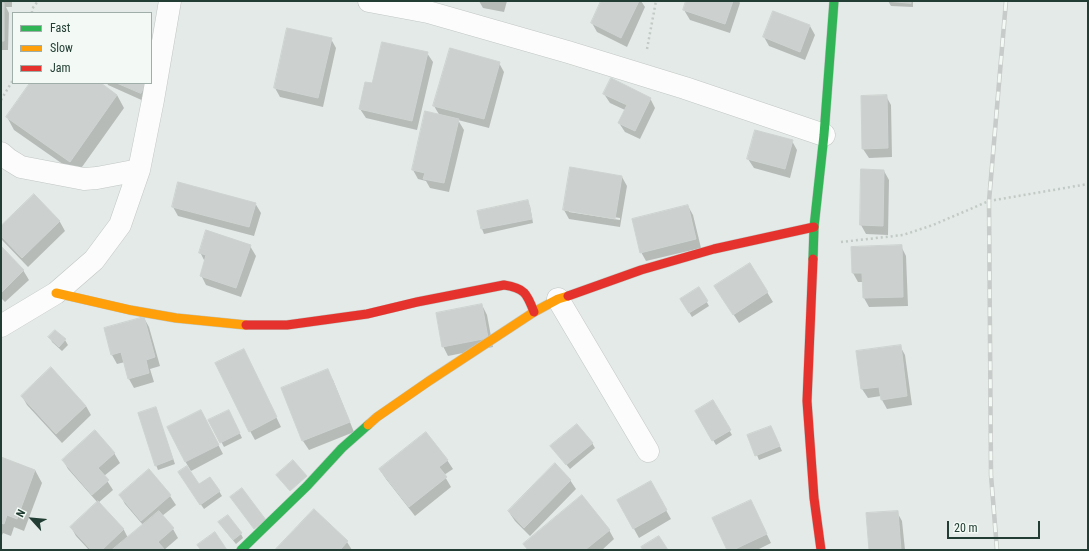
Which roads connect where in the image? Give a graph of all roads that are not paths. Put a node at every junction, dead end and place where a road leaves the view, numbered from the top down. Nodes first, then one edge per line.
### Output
1 (170, 1) edge
2 (369, 1) edge
3 (834, 1) edge
4 (824, 135) junction
5 (1, 153) edge
6 (138, 170) junction
7 (814, 227) junction
8 (56, 293) junction
9 (558, 299) junction
10 (534, 312) junction
11 (1, 326) edge
12 (648, 451) dead end
13 (241, 550) edge
14 (821, 550) edge

1 - 6 street
2 - 4 street
3 - 4 street
4 - 7 street
5 - 6 street
6 - 8 street
7 - 9 street
7 - 14 street
8 - 10 street
8 - 11 street
9 - 10 street
9 - 12 street
10 - 13 street

